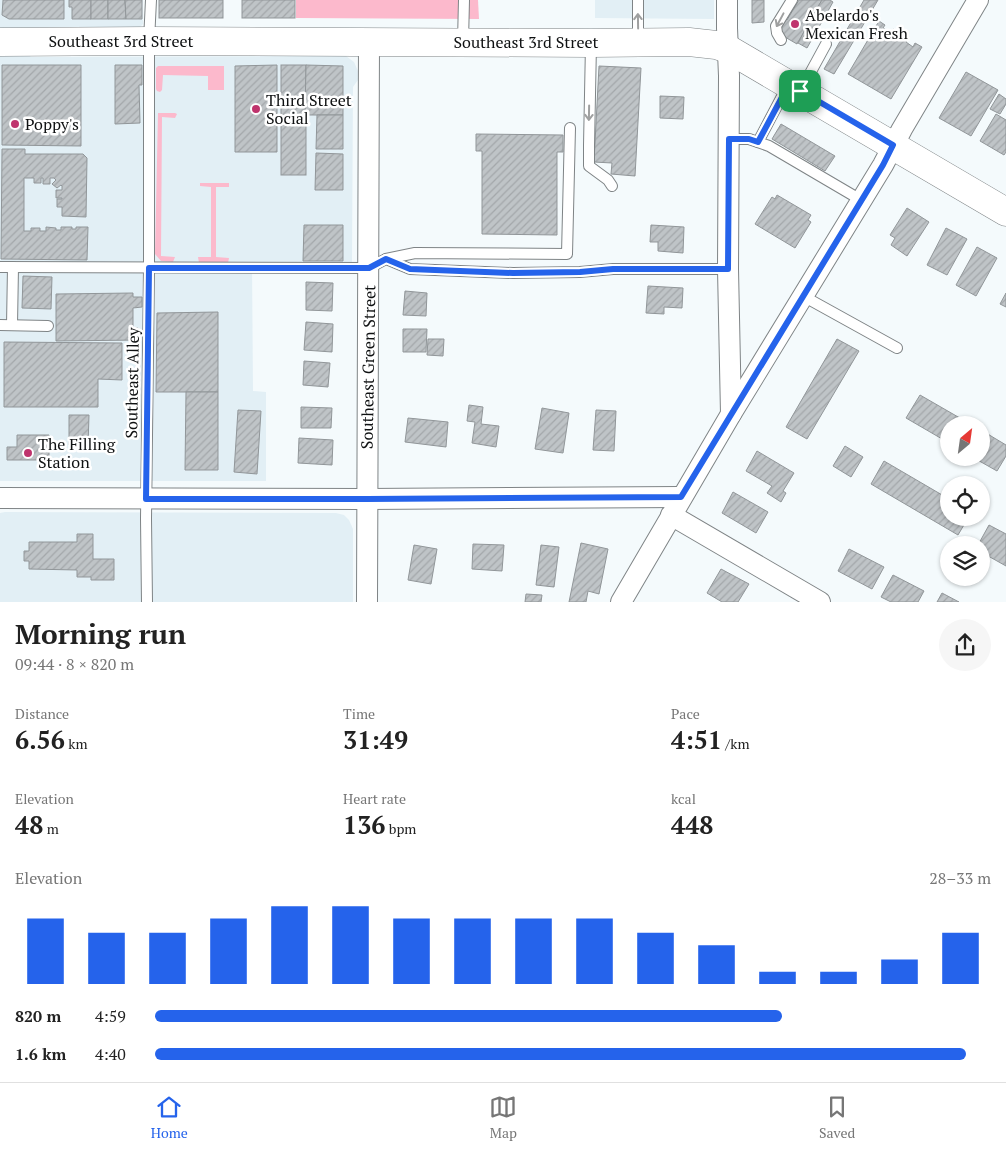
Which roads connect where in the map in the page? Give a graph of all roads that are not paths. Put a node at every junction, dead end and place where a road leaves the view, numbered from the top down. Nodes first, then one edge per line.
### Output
1 (150, 0) edge
2 (464, 0) edge
3 (638, 0) edge
4 (727, 0) edge
5 (792, 0) edge
6 (978, 0) edge
7 (781, 40) dead end
8 (149, 41) junction
9 (0, 42) edge
10 (369, 42) junction
11 (463, 42) junction
12 (591, 43) junction
13 (638, 43) junction
14 (826, 44) dead end
15 (728, 49) junction
16 (794, 88) junction
17 (570, 128) dead end
18 (729, 139) junction
19 (758, 142) junction
20 (893, 145) junction
21 (612, 186) dead end
22 (861, 200) junction
23 (1006, 212) edge
24 (378, 263) junction
25 (0, 267) edge
26 (13, 267) junction
27 (149, 268) junction
28 (728, 269) junction
29 (803, 296) junction
30 (0, 325) edge
31 (12, 325) junction
32 (48, 326) dead end
33 (897, 348) dead end
34 (731, 414) junction
35 (681, 497) junction
36 (0, 498) edge
37 (146, 499) junction
38 (367, 499) junction
39 (671, 515) junction
40 (146, 602) edge
41 (367, 602) edge
42 (621, 602) edge
43 (820, 602) edge

1 - 8 lane, Southeast Alley
2 - 11 lane
13 -> 3 lane
4 - 15 street
5 -> 7 lane
6 - 20 street
8 - 9 main road, Southeast 3rd Street
8 - 10 main road, Southeast 3rd Street
8 - 27 lane, Southeast Alley
10 - 11 main road, Southeast 3rd Street
10 - 24 street, Southeast Green Street
11 - 12 main road, Southeast 3rd Street
12 - 13 main road, Southeast 3rd Street
12 -> 21 lane
13 - 15 main road, Southeast 3rd Street
14 - 16 lane
15 - 16 main road, Southeast 3rd Street
15 - 18 street
16 - 19 lane
16 - 20 main road, Southeast 3rd Street
17 - 24 lane
18 - 19 lane
18 - 28 street
19 - 22 lane
20 - 22 street
20 - 23 main road, Southeast 3rd Street
22 - 29 street
24 - 27 lane
24 - 28 lane
24 - 38 street, Southeast Green Street
25 - 26 lane
26 - 27 lane
26 - 31 lane
27 - 37 lane, Southeast Alley
28 - 34 street
29 - 33 lane
29 - 34 street
30 - 31 lane
31 - 32 lane
34 - 35 street
35 - 38 street
35 - 39 street
36 - 37 street
37 - 38 street
37 - 40 lane, Southeast Alley
38 - 41 street, Southeast Green Street
39 - 42 street
39 - 43 street

